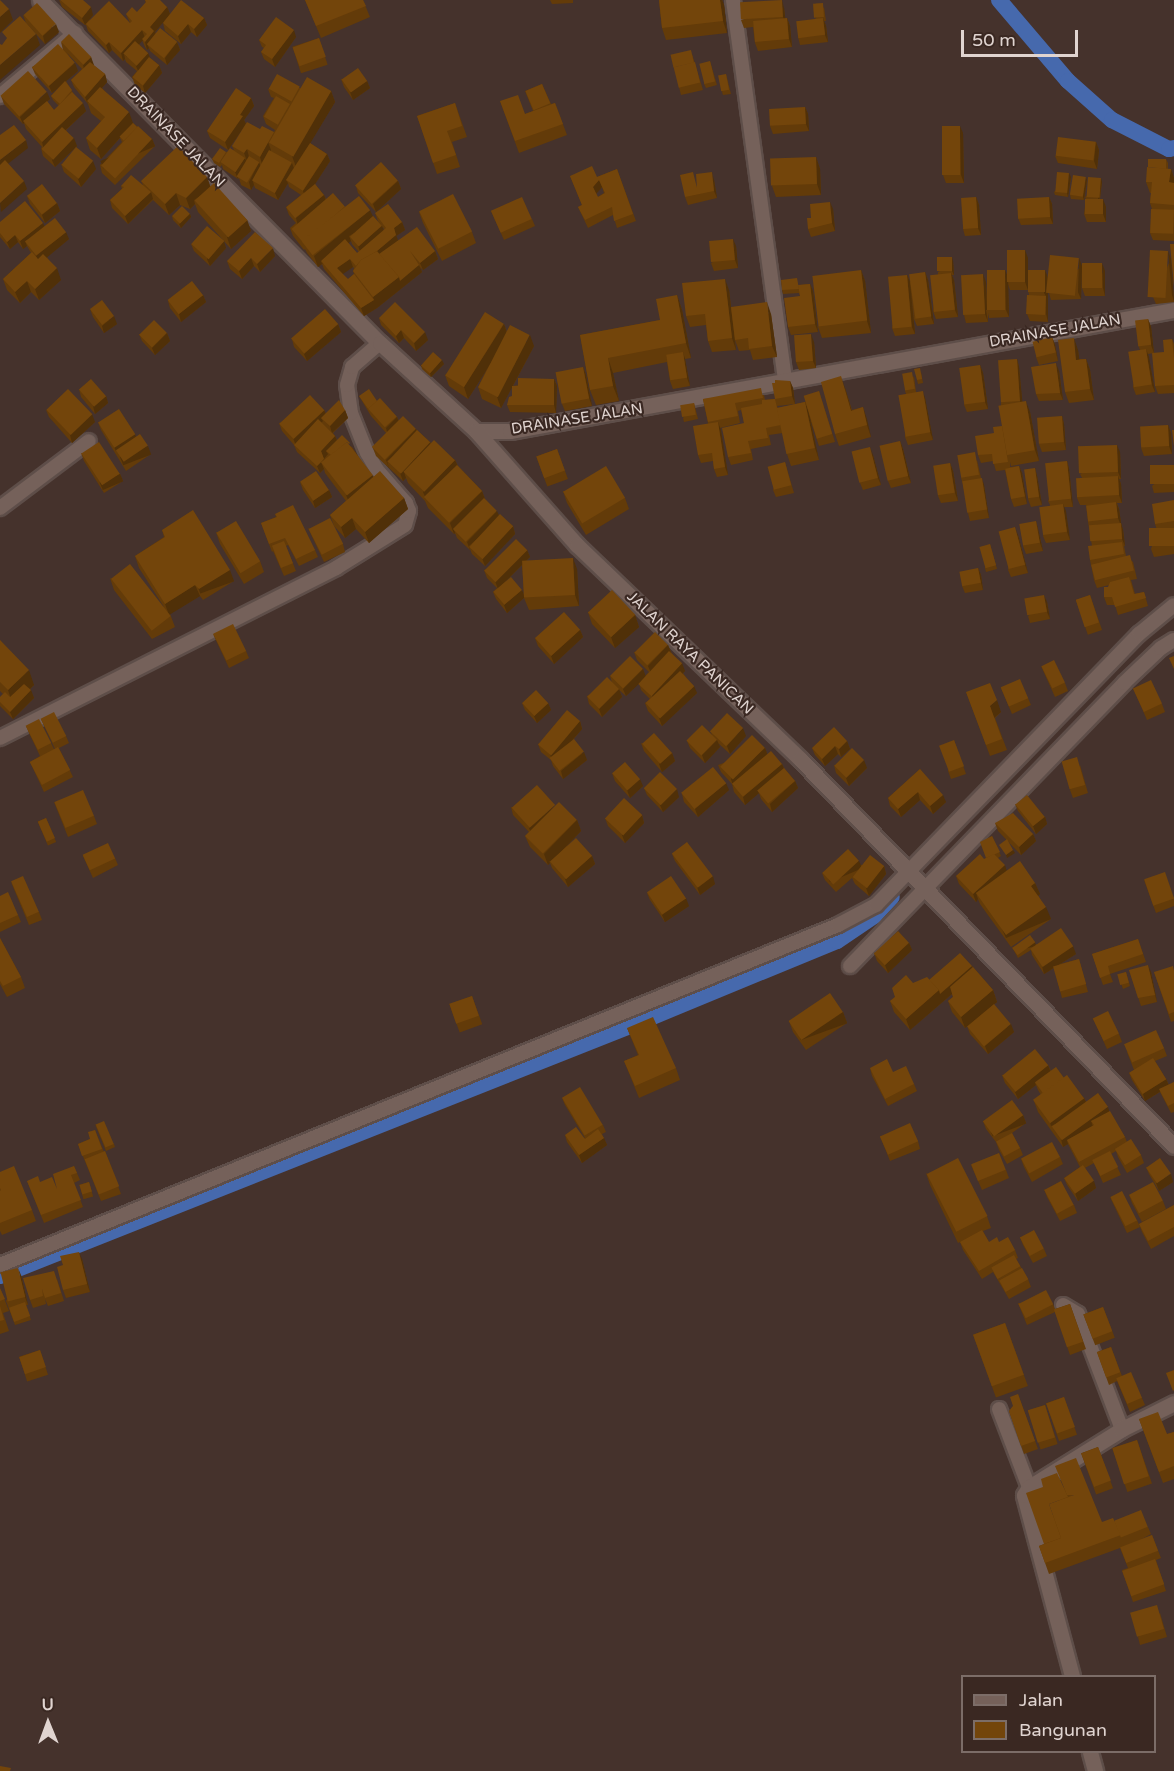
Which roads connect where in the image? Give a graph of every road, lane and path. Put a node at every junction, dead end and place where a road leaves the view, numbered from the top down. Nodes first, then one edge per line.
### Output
1 (40, 0) edge
2 (733, 0) edge
3 (75, 33) junction
4 (0, 96) edge
5 (1174, 310) edge
6 (380, 343) junction
7 (785, 379) junction
8 (476, 430) junction
9 (89, 441) dead end
10 (0, 508) edge
11 (1174, 605) edge
12 (1174, 640) edge
13 (0, 738) edge
14 (908, 871) junction
15 (924, 888) junction
16 (850, 966) dead end
17 (1174, 1146) edge
18 (0, 1265) edge
19 (1063, 1305) edge
20 (1174, 1403) edge
21 (999, 1409) dead end
22 (1122, 1429) junction
23 (1029, 1486) junction
24 (1071, 1675) edge
25 (1090, 1753) edge
26 (1095, 1771) edge

1 - 3 street, DRAINASE JALAN
2 - 7 street
3 - 4 street
3 - 6 street, DRAINASE JALAN
5 - 7 street, DRAINASE JALAN
6 - 8 street, DRAINASE JALAN
6 - 13 street
7 - 8 street, DRAINASE JALAN
8 - 14 street, JALAN RAYA PANICAN
9 - 10 street
11 - 14 street
12 - 15 street
14 - 15 street, JALAN RAYA PANICAN
14 - 18 street
15 - 16 street
15 - 17 street, JALAN RAYA PANICAN
19 - 22 street
20 - 22 street
21 - 23 street
22 - 23 street
23 - 24 street
25 - 26 street

